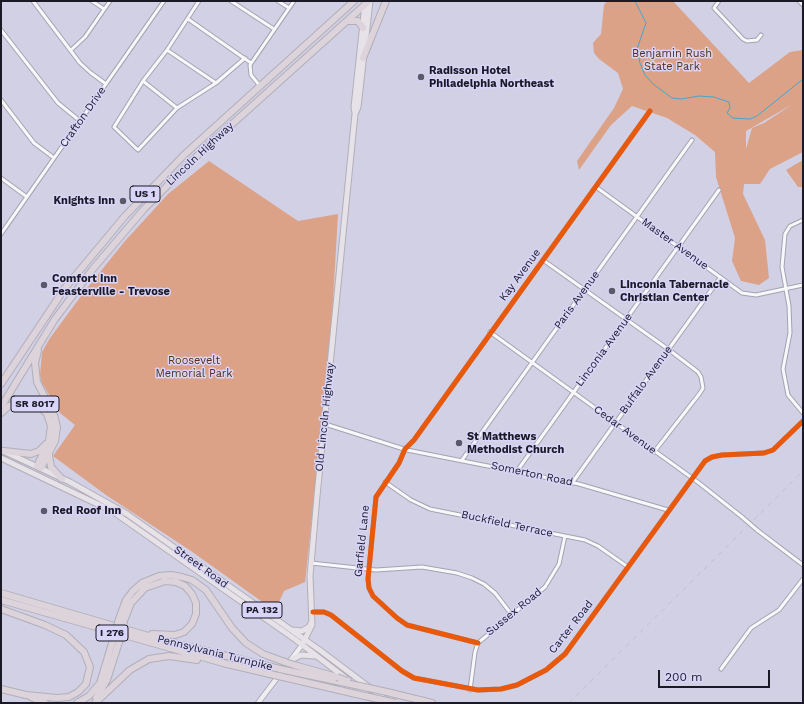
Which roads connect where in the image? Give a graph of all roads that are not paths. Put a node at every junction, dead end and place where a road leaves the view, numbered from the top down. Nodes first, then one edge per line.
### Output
1 (33, 1) edge
2 (92, 1) edge
3 (110, 1) edge
4 (164, 1) edge
5 (199, 1) edge
6 (231, 1) edge
7 (278, 1) edge
8 (294, 1) edge
9 (354, 1) edge
10 (386, 1) edge
11 (719, 1) edge
12 (799, 1) edge
13 (368, 2) edge
14 (803, 5) edge
15 (289, 8) junction
16 (104, 9) junction
17 (188, 19) junction
18 (347, 21) junction
19 (363, 28) junction
20 (274, 29) junction
21 (1, 30) edge
22 (761, 35) dead end
23 (71, 50) junction
24 (167, 50) junction
25 (245, 58) junction
26 (364, 58) junction
27 (251, 62) junction
28 (143, 81) junction
29 (216, 83) junction
30 (106, 84) junction
31 (261, 87) junction
32 (1, 100) edge
33 (176, 108) junction
34 (650, 111) dead end
35 (356, 114) junction
36 (80, 121) junction
37 (692, 140) dead end
38 (54, 158) junction
39 (1, 178) edge
40 (596, 187) junction
41 (719, 190) dead end
42 (27, 197) junction
43 (637, 216) junction
44 (803, 220) edge
45 (1, 232) edge
46 (679, 246) junction
47 (543, 260) junction
48 (720, 278) junction
49 (803, 285) edge
50 (786, 289) junction
51 (584, 290) junction
52 (626, 320) junction
53 (490, 332) junction
54 (40, 342) junction
55 (23, 349) junction
56 (668, 350) junction
57 (531, 363) junction
58 (1, 374) edge
59 (1, 384) edge
60 (573, 393) junction
61 (1, 407) edge
62 (1, 413) edge
63 (803, 413) edge
64 (803, 421) edge
65 (614, 423) junction
66 (325, 424) junction
67 (50, 435) junction
68 (405, 449) junction
69 (2, 451) edge
70 (50, 452) junction
71 (654, 452) junction
72 (1, 458) edge
73 (462, 460) junction
74 (39, 467) junction
75 (517, 471) junction
76 (36, 473) junction
77 (62, 478) junction
78 (691, 478) junction
79 (386, 482) junction
80 (572, 482) junction
81 (668, 510) junction
82 (565, 536) junction
83 (311, 563) junction
84 (803, 565) edge
85 (628, 567) junction
86 (369, 569) junction
87 (803, 579) edge
88 (1, 593) edge
89 (1, 600) edge
90 (1, 608) edge
91 (312, 612) junction
92 (512, 615) junction
93 (313, 618) junction
94 (122, 620) junction
95 (115, 627) junction
96 (290, 629) junction
97 (116, 641) junction
98 (304, 643) junction
99 (478, 643) junction
100 (321, 660) junction
101 (290, 662) junction
102 (223, 663) junction
103 (721, 669) dead end
104 (339, 680) junction
105 (1, 689) edge
106 (470, 690) junction
107 (26, 695) junction
108 (45, 703) edge
109 (77, 703) edge
110 (94, 703) edge
111 (258, 703) edge
112 (378, 703) edge
113 (390, 703) edge
114 (396, 703) edge
115 (432, 703) edge

1 - 23 street
2 - 16 street
3 - 16 street
4 - 30 street, Crafton Drive
5 - 17 street
6 - 20 street
7 - 15 street
8 - 15 street
9 - 31 highway, Lincoln Highway / US 1
10 - 26 highway
11 - 22 street
12 - 14 street
13 - 18 highway, Lincoln Highway / US 1
13 - 19 main road, Old Lincoln Highway
13 - 26 main road, Old Lincoln Highway
15 - 20 street
16 - 23 street
17 - 24 street
17 - 25 street
18 - 19 highway
18 - 54 highway, Lincoln Highway / US 1
19 - 35 main road, Old Lincoln Highway
20 - 27 street
21 - 36 street
23 - 30 street
24 - 28 street
24 - 29 street
25 - 27 street
25 - 29 street
26 - 35 main road, Old Lincoln Highway
27 - 31 street
28 - 33 street
28 - 33 street
29 - 33 street
30 - 36 street, Crafton Drive
31 - 55 highway, Lincoln Highway / US 1
32 - 38 street
34 - 40 street, Kay Avenue
35 - 66 main road, Old Lincoln Highway
36 - 38 street, Crafton Drive
37 - 43 street, Paris Avenue
38 - 42 street, Crafton Drive
39 - 42 street
40 - 43 street, Master Avenue
40 - 47 street, Kay Avenue
41 - 46 street, Linconia Avenue
42 - 45 street, Crafton Drive
43 - 46 street, Master Avenue
43 - 51 street, Paris Avenue
44 - 50 street
46 - 48 street, Master Avenue
46 - 52 street, Linconia Avenue
47 - 51 street
47 - 53 street, Kay Avenue
48 - 50 street, Master Avenue
48 - 56 street, Buffalo Avenue
49 - 50 street, Master Avenue
50 - 63 street
51 - 52 street
51 - 57 street, Paris Avenue
52 - 56 street
52 - 60 street, Linconia Avenue
53 - 57 street, Cedar Avenue
53 - 68 street, Kay Avenue
54 - 61 highway, Lincoln Highway / US 1
54 - 70 highway
55 - 58 highway
55 - 59 highway, Lincoln Highway / US 1
56 - 65 street, Buffalo Avenue
56 - 71 street
57 - 60 street, Cedar Avenue
57 - 73 street, Paris Avenue
60 - 65 street, Cedar Avenue
60 - 75 street, Linconia Avenue
62 - 67 highway, SR 8017
64 - 78 street, Carter Road
65 - 71 street, Cedar Avenue
65 - 80 street, Buffalo Avenue
66 - 68 street, Somerton Road
66 - 83 main road, Old Lincoln Highway
67 - 69 highway
67 - 74 highway
68 - 73 street, Somerton Road
68 - 79 street, Garfield Lane
69 - 74 main road, Street Road / PA 132
70 - 74 highway
70 - 77 highway
71 - 78 street, Cedar Avenue
72 - 76 main road, Street Road / PA 132
73 - 75 street, Somerton Road
74 - 76 main road
74 - 77 main road, Street Road / PA 132
75 - 80 street, Somerton Road
76 - 98 main road, Street Road / PA 132
77 - 96 main road, Street Road / PA 132
78 - 81 street, Carter Road
78 - 84 street, Cedar Avenue, bridge
79 - 82 street, Buckfield Terrace
79 - 86 street, Garfield Lane
80 - 81 street, Somerton Road
81 - 85 street, Carter Road
82 - 85 street, Buckfield Terrace
82 - 92 street, Sussex Road
83 - 86 street
83 - 91 main road, Old Lincoln Highway
85 - 106 street, Carter Road
86 - 92 street
86 - 99 street, Garfield Lane
87 - 103 street
88 - 95 highway, Pennsylvania Turnpike / I 276
89 - 102 highway, Pennsylvania Turnpike / I 276
90 - 107 highway
91 - 93 main road, Old Lincoln Highway
91 - 106 street, Carter Road
92 - 99 street, Sussex Road
93 - 96 main road
93 - 98 main road, Old Lincoln Highway
94 - 95 highway
94 - 97 highway, bridge
94 - 101 highway
95 - 104 highway, Pennsylvania Turnpike / I 276, bridge
96 - 98 main road, Street Road / PA 132
97 - 109 highway
97 - 110 highway
98 - 100 main road, Street Road / PA 132
98 - 101 main road, Old Lincoln Highway
98 - 113 main road, Street Road / PA 132
99 - 106 street, Sussex Road
100 - 101 main road
100 - 112 main road, Street Road / PA 132
101 - 104 highway
101 - 111 main road, Old Lincoln Highway
102 - 110 highway
102 - 114 highway, Pennsylvania Turnpike / I 276, bridge
104 - 115 highway, bridge
105 - 107 highway
107 - 108 highway

